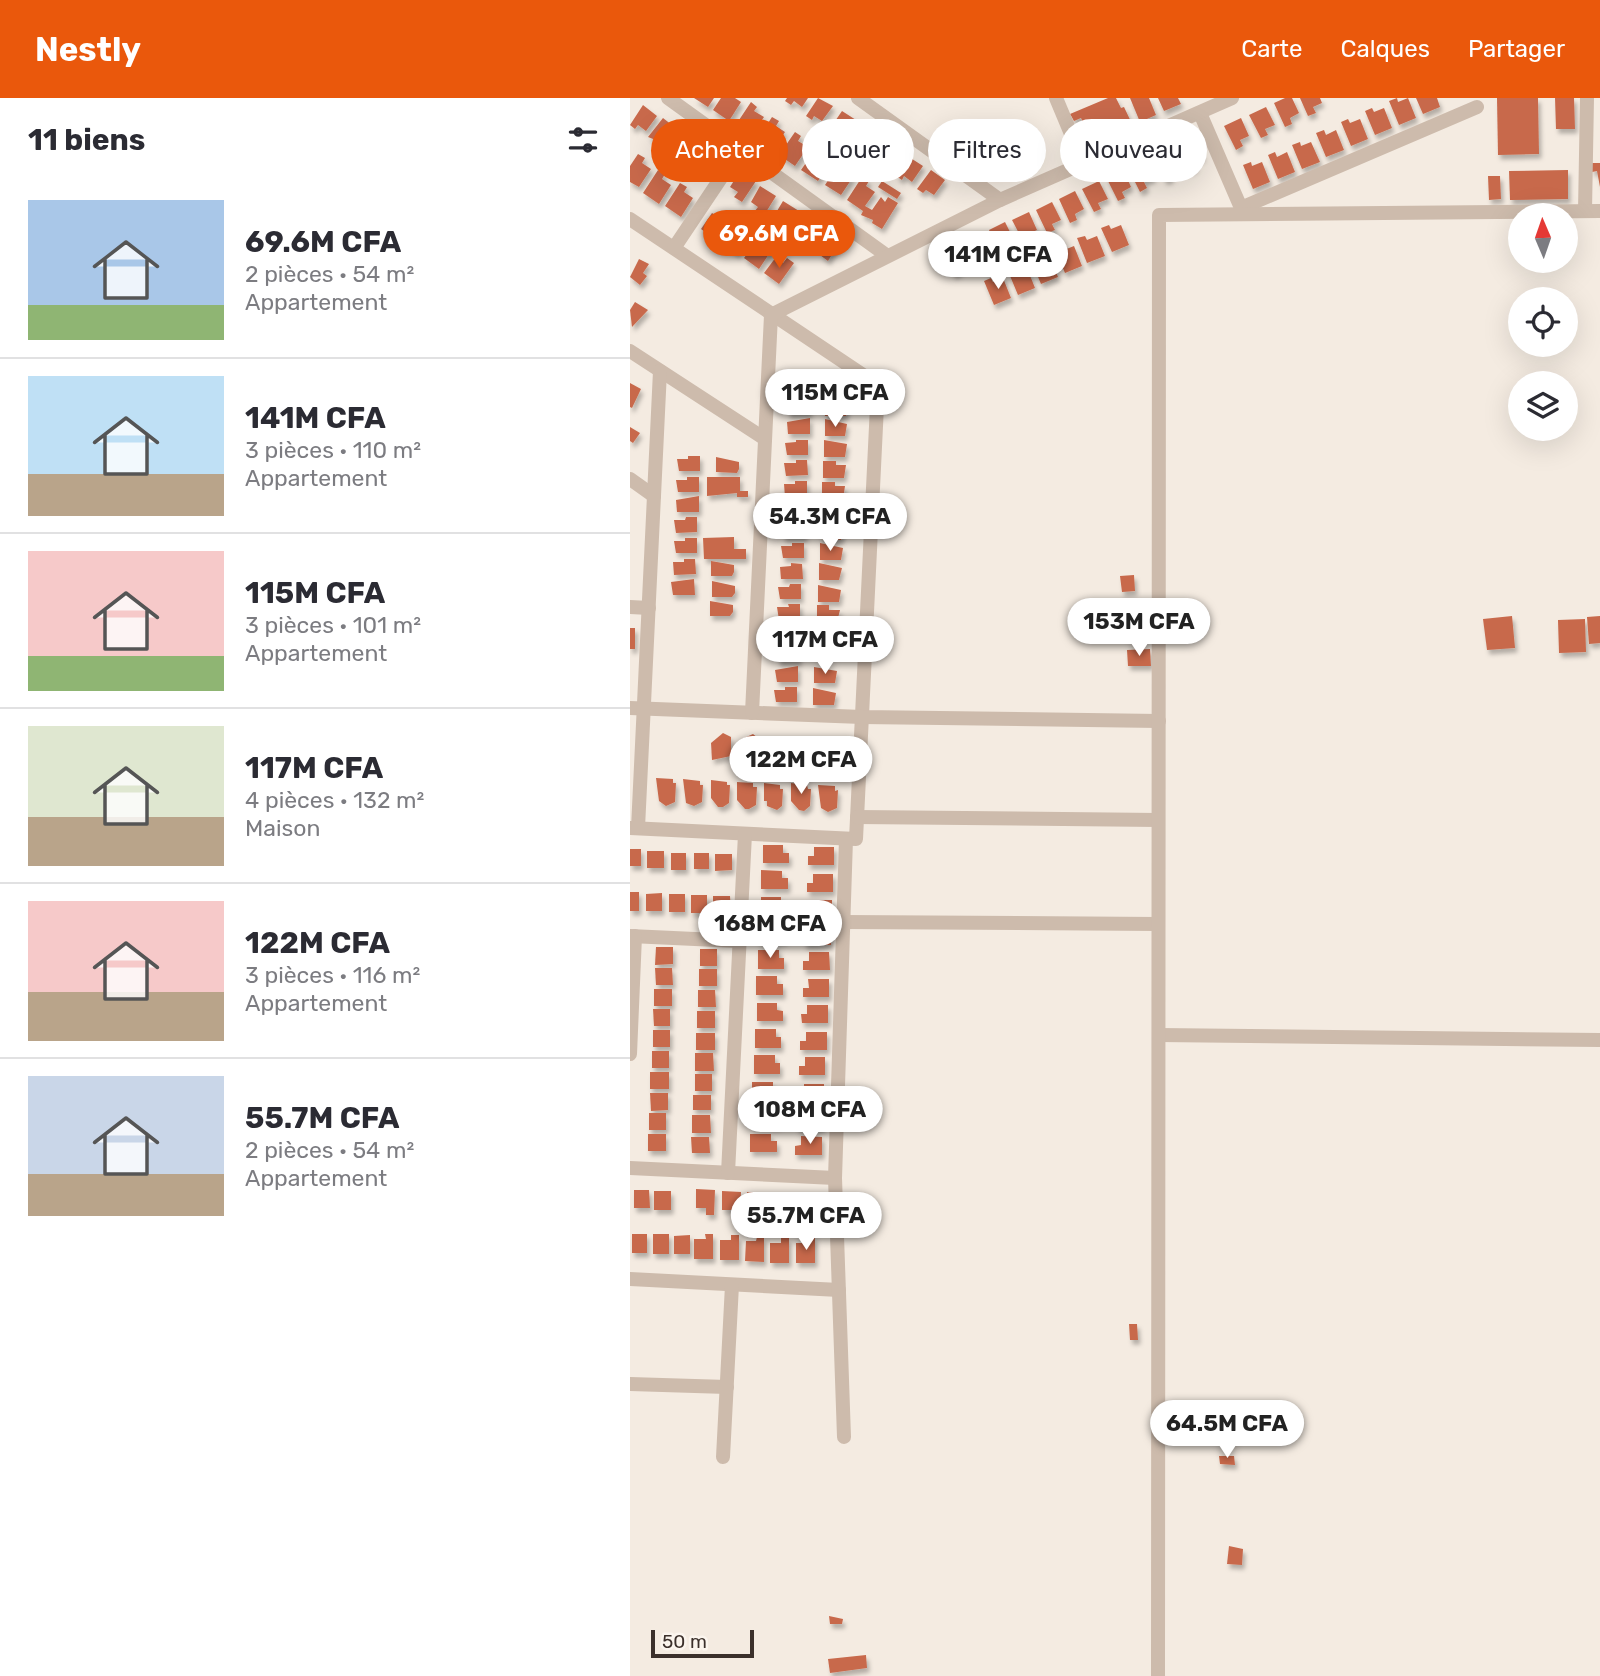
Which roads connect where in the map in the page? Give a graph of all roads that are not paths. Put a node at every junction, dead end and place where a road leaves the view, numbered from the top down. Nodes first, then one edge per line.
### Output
1 (668, 98) edge
2 (858, 98) edge
3 (1056, 98) edge
4 (1232, 98) edge
5 (1587, 98) edge
6 (1477, 107) dead end
7 (1200, 113) junction
8 (697, 119) edge
9 (1065, 119) edge
10 (1187, 119) edge
11 (1060, 175) edge
12 (719, 182) edge
13 (784, 182) edge
14 (1000, 200) junction
15 (1593, 211) edge
16 (630, 219) edge
17 (674, 248) junction
18 (886, 255) junction
19 (771, 315) junction
20 (630, 351) edge
21 (660, 371) junction
22 (765, 439) junction
23 (630, 479) edge
24 (654, 496) junction
25 (630, 607) edge
26 (649, 608) junction
27 (637, 708) edge
28 (752, 713) junction
29 (862, 717) junction
30 (1158, 721) junction
31 (857, 817) junction
32 (1158, 821) junction
33 (634, 828) edge
34 (744, 834) junction
35 (846, 839) junction
36 (843, 922) junction
37 (1158, 924) junction
38 (633, 936) edge
39 (738, 941) junction
40 (1158, 1034) junction
41 (1600, 1040) edge
42 (630, 1054) edge
43 (630, 1168) edge
44 (728, 1173) junction
45 (835, 1178) junction
46 (630, 1279) edge
47 (732, 1285) junction
48 (839, 1290) junction
49 (630, 1384) edge
50 (727, 1387) junction
51 (844, 1437) dead end
52 (723, 1457) dead end
53 (1158, 1676) edge

1 - 8 street
2 - 14 street
3 - 9 street
4 - 7 street
5 - 15 street
6 - 7 street
7 - 10 street
11 - 14 street
12 - 17 street
13 - 18 street
14 - 18 street
15 - 30 street
16 - 17 street
17 - 19 street
18 - 19 street
19 - 22 street
19 - 29 street
20 - 21 street
21 - 22 street
21 - 24 street
22 - 28 street
23 - 24 street
24 - 26 street
25 - 26 street
26 - 27 street
27 - 28 street
27 - 33 street
28 - 29 street
29 - 30 street
29 - 31 street
30 - 32 street
31 - 32 street
31 - 35 street
32 - 37 street
33 - 34 street
34 - 35 street
34 - 39 street
35 - 36 street
36 - 37 street
36 - 45 street
37 - 40 street
38 - 39 street
38 - 42 street
39 - 44 street
40 - 41 street
40 - 53 street
43 - 44 street
44 - 45 street
45 - 48 street
46 - 47 street
47 - 48 street
47 - 50 street
48 - 51 street
49 - 50 street
50 - 52 street

